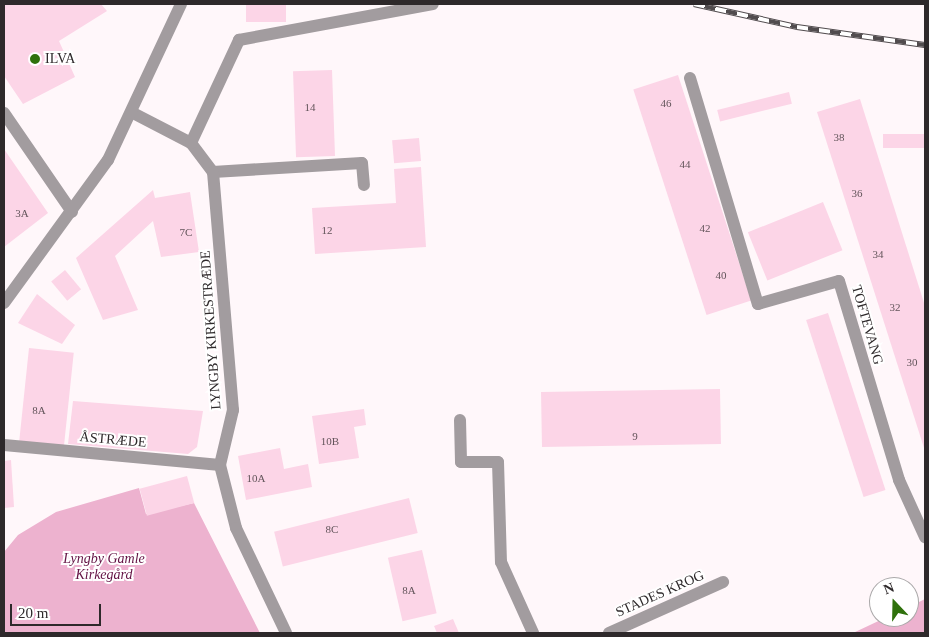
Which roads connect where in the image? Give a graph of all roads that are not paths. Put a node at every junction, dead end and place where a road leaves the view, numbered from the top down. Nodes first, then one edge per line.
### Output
1 (181, 4) edge
2 (432, 4) edge
3 (690, 78) dead end
4 (4, 113) edge
5 (133, 113) junction
6 (191, 143) junction
7 (213, 172) junction
8 (364, 185) dead end
9 (72, 212) junction
10 (4, 303) edge
11 (460, 420) dead end
12 (4, 445) edge
13 (220, 465) junction
14 (925, 537) edge
15 (723, 582) dead end
16 (286, 633) edge
17 (533, 633) edge
18 (609, 633) edge

1 - 5 street
2 - 6 street
3 - 14 street, TOFTEVANG
4 - 9 street
5 - 6 street
5 - 9 street
6 - 7 street
7 - 8 street
7 - 13 street, LYNGBY KIRKESTRÆDE
9 - 10 street
11 - 17 street
12 - 13 street, ÅSTRÆDE
13 - 16 street, LYNGBY KIRKESTRÆDE
15 - 18 street, STADES KROG

